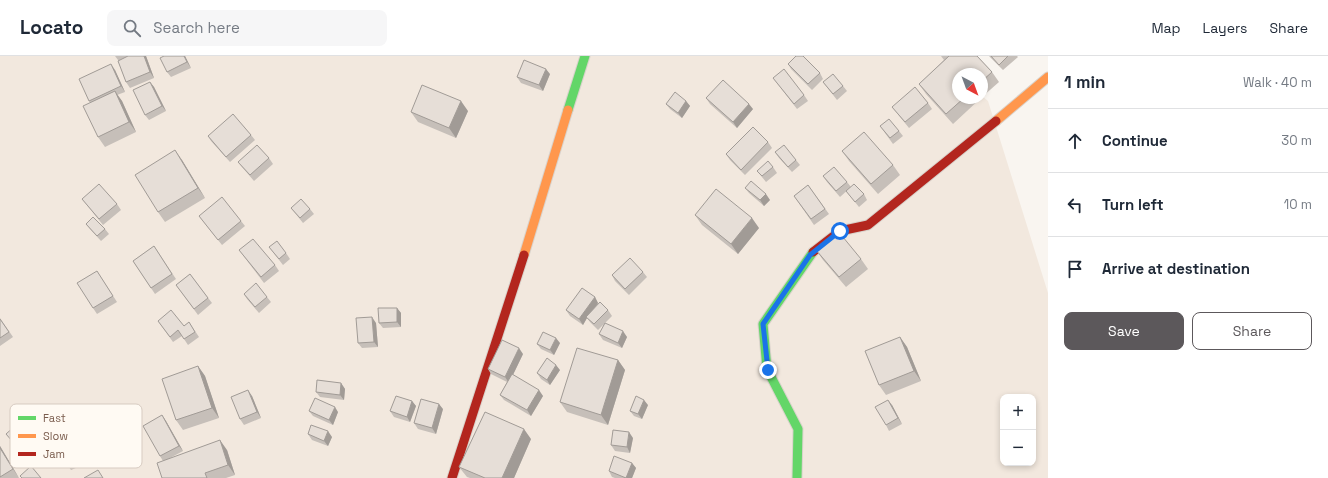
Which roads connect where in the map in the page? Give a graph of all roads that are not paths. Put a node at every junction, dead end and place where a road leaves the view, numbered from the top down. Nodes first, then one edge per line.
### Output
1 (585, 56) edge
2 (1048, 77) edge
3 (452, 478) edge
4 (797, 478) edge

1 - 3 street
2 - 4 street

